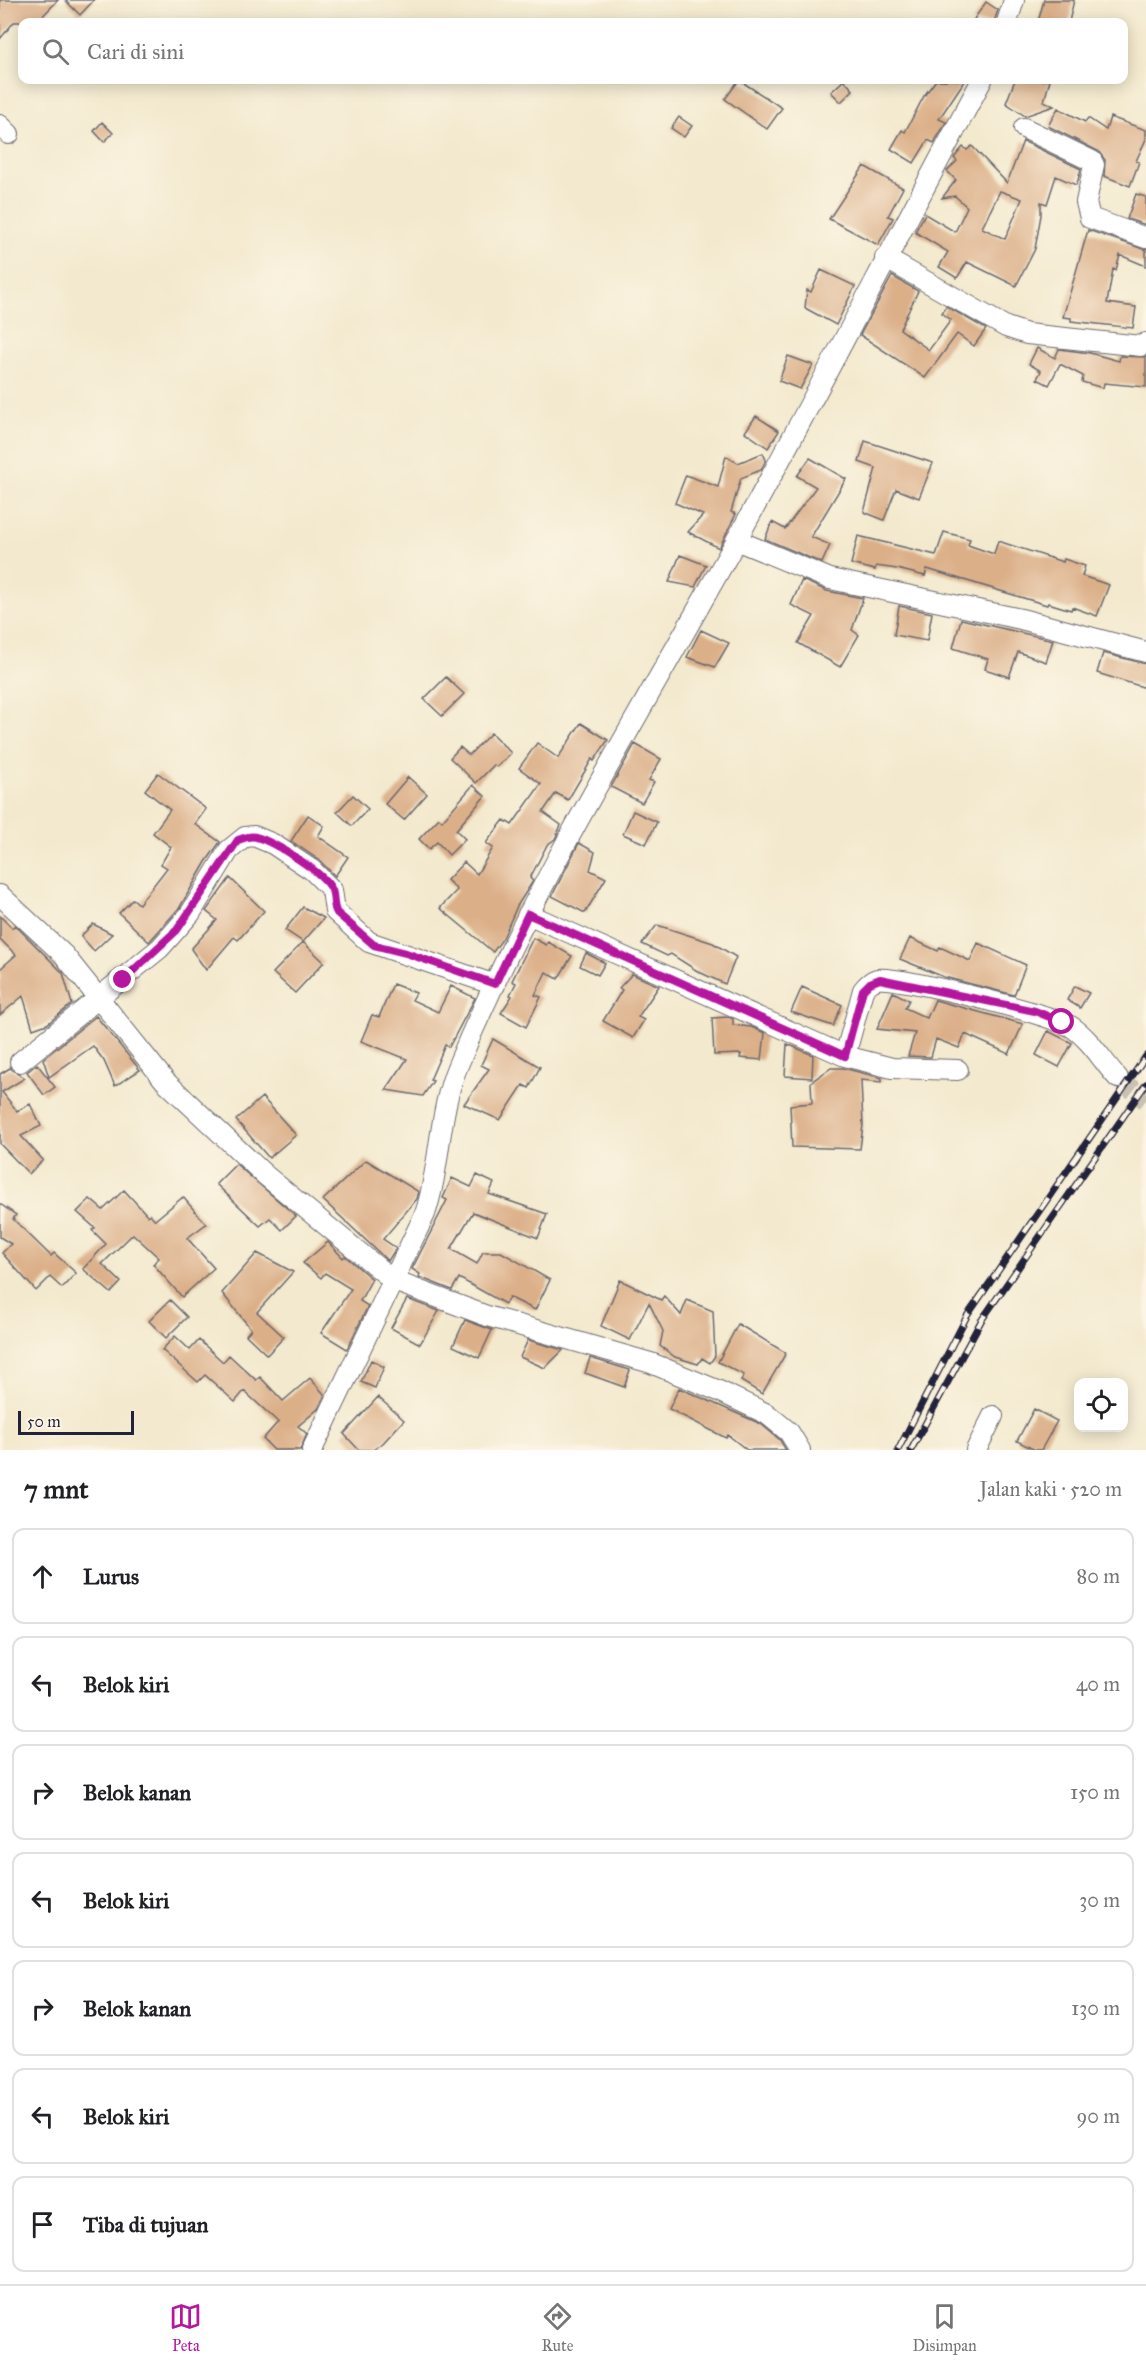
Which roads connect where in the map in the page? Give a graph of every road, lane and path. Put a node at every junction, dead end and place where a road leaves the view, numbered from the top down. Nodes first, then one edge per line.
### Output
1 (1014, 0) edge
2 (1008, 18) edge
3 (980, 84) edge
4 (1024, 128) dead end
5 (1146, 238) edge
6 (885, 258) junction
7 (1146, 343) edge
8 (736, 540) junction
9 (1146, 652) edge
10 (0, 895) edge
11 (528, 914) junction
12 (495, 984) junction
13 (101, 998) junction
14 (845, 1056) junction
15 (20, 1062) dead end
16 (958, 1070) dead end
17 (1118, 1078) tunnel mouth
18 (394, 1281) junction
19 (993, 1416) dead end
20 (312, 1450) edge
21 (800, 1450) edge
22 (976, 1450) edge

1 - 2 street
3 - 6 street
4 - 5 street
6 - 7 street
6 - 8 street
8 - 9 street
8 - 11 street
10 - 13 street
11 - 12 street
11 - 14 street
12 - 13 street
12 - 18 street
13 - 15 street
13 - 18 street
14 - 16 street
14 - 17 street
18 - 20 street
18 - 21 street
19 - 22 street

